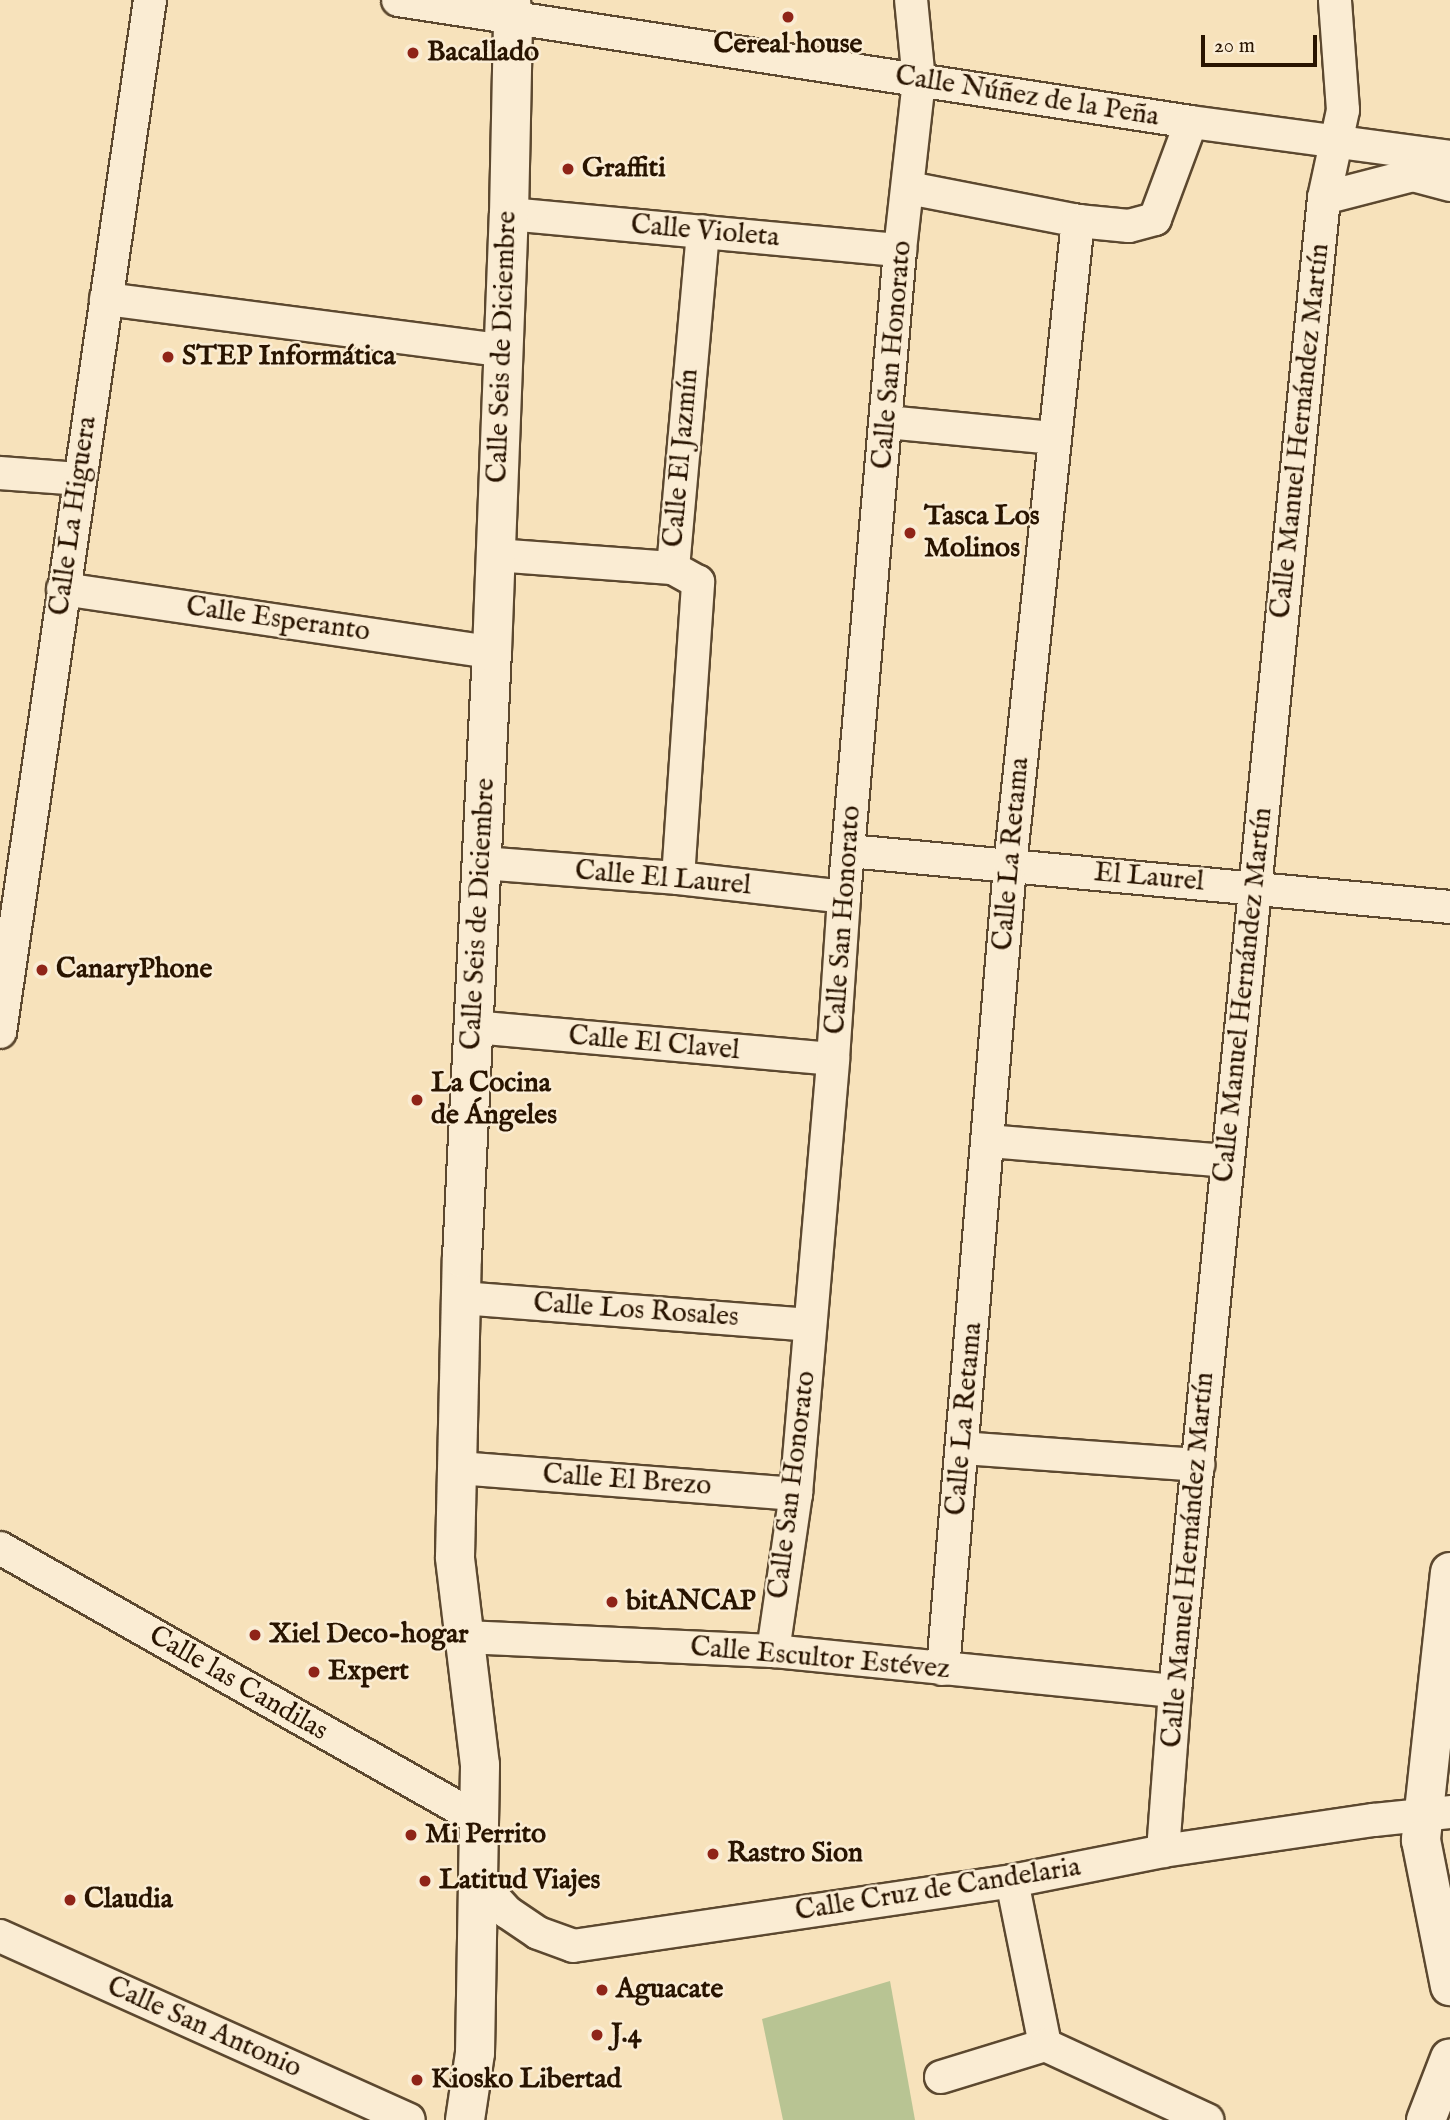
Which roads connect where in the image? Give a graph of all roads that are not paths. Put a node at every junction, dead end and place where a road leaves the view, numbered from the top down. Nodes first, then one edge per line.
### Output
1 (150, 0) edge
2 (398, 0) edge
3 (911, 0) edge
4 (1335, 0) edge
5 (512, 10) edge
6 (919, 81) junction
7 (1191, 122) junction
8 (1336, 142) junction
9 (1450, 158) edge
10 (1450, 185) edge
11 (909, 188) junction
12 (1324, 198) junction
13 (509, 214) junction
14 (1078, 221) junction
15 (704, 231) junction
16 (900, 250) junction
17 (106, 299) junction
18 (504, 351) junction
19 (887, 422) junction
20 (1055, 438) junction
21 (0, 472) edge
22 (79, 479) junction
23 (494, 555) junction
24 (673, 568) junction
25 (63, 589) junction
26 (492, 652) junction
27 (849, 851) junction
28 (482, 863) junction
29 (1010, 866) junction
30 (678, 878) junction
31 (1254, 886) junction
32 (844, 897) junction
33 (1450, 906) edge
34 (474, 1027) junction
35 (0, 1032) edge
36 (833, 1059) junction
37 (988, 1141) junction
38 (1227, 1161) junction
39 (461, 1298) junction
40 (810, 1325) junction
41 (962, 1448) junction
42 (1198, 1465) junction
43 (458, 1468) junction
44 (796, 1494) junction
45 (0, 1548) edge
46 (1450, 1572) edge
47 (464, 1637) junction
48 (773, 1651) junction
49 (943, 1669) junction
50 (1175, 1691) junction
51 (1436, 1815) edge
52 (478, 1819) junction
53 (1163, 1851) junction
54 (477, 1879) junction
55 (1012, 1881) junction
56 (0, 1936) edge
57 (1450, 1986) edge
58 (1045, 2045) junction
59 (1450, 2058) edge
60 (941, 2077) dead end
61 (409, 2120) edge
62 (465, 2120) edge
63 (1207, 2120) edge
64 (1426, 2120) edge

1 - 17 street, Calle La Higuera
2 - 5 street, Calle Núñez de la Peña
3 - 6 street, Calle San Honorato
4 - 8 street, Calle Manuel Hernández Martín
5 - 6 street, Calle Núñez de la Peña
5 - 13 street, Calle Seis de Diciembre
6 - 7 street, Calle Núñez de la Peña
6 - 11 street, Calle San Honorato
7 - 8 street, Calle Núñez de la Peña
7 - 14 street
8 - 9 street, Calle Núñez de la Peña
8 - 12 street, Calle Manuel Hernández Martín
10 - 12 street
11 - 14 street
11 - 16 street, Calle San Honorato
12 - 31 street, Calle Manuel Hernández Martín
13 - 15 street, Calle Violeta
13 - 18 street, Calle Seis de Diciembre
14 - 20 street, Calle La Retama
15 - 16 street, Calle Violeta
15 - 24 street, Calle El Jazmín
16 - 19 street, Calle San Honorato
17 - 18 street
17 - 22 street, Calle La Higuera
18 - 23 street, Calle Seis de Diciembre
19 - 20 street
19 - 27 street, Calle San Honorato
20 - 29 street, Calle La Retama
21 - 22 street
22 - 25 street, Calle La Higuera
23 - 24 street
23 - 26 street, Calle Seis de Diciembre
24 - 30 street, Calle El Jazmín
25 - 26 street, Calle Esperanto
25 - 35 street, Calle La Higuera
26 - 28 street, Calle Seis de Diciembre
27 - 29 street, El Laurel
27 - 32 street, Calle San Honorato
28 - 30 street, Calle El Laurel
28 - 34 street, Calle Seis de Diciembre
29 - 31 street, El Laurel
29 - 37 street, Calle La Retama
30 - 32 street, Calle El Laurel
31 - 33 street, El Laurel
31 - 38 street, Calle Manuel Hernández Martín
32 - 36 street, Calle San Honorato
34 - 36 street, Calle El Clavel
34 - 39 street, Calle Seis de Diciembre
36 - 40 street, Calle San Honorato
37 - 38 street
37 - 41 street, Calle La Retama
38 - 42 street, Calle Manuel Hernández Martín
39 - 40 street, Calle Los Rosales
39 - 43 street, Calle Seis de Diciembre
40 - 44 street, Calle San Honorato
41 - 42 street
41 - 49 street, Calle La Retama
42 - 50 street, Calle Manuel Hernández Martín
43 - 44 street, Calle El Brezo
43 - 47 street, Calle Seis de Diciembre
44 - 48 street, Calle San Honorato
45 - 52 street, Calle las Candilas
46 - 51 street
47 - 48 street, Calle Escultor Estévez
47 - 52 street, Calle Seis de Diciembre
48 - 49 street, Calle Escultor Estévez
49 - 50 street, Calle Escultor Estévez
50 - 53 street, Calle Manuel Hernández Martín
51 - 53 street, Calle Cruz de Candelaria
51 - 57 street
52 - 54 street, Calle Seis de Diciembre
53 - 55 street, Calle Cruz de Candelaria
54 - 55 street, Calle Cruz de Candelaria
54 - 62 street, Calle Seis de Diciembre
55 - 58 street
56 - 61 street, Calle San Antonio
58 - 60 street
58 - 63 street
59 - 64 street

